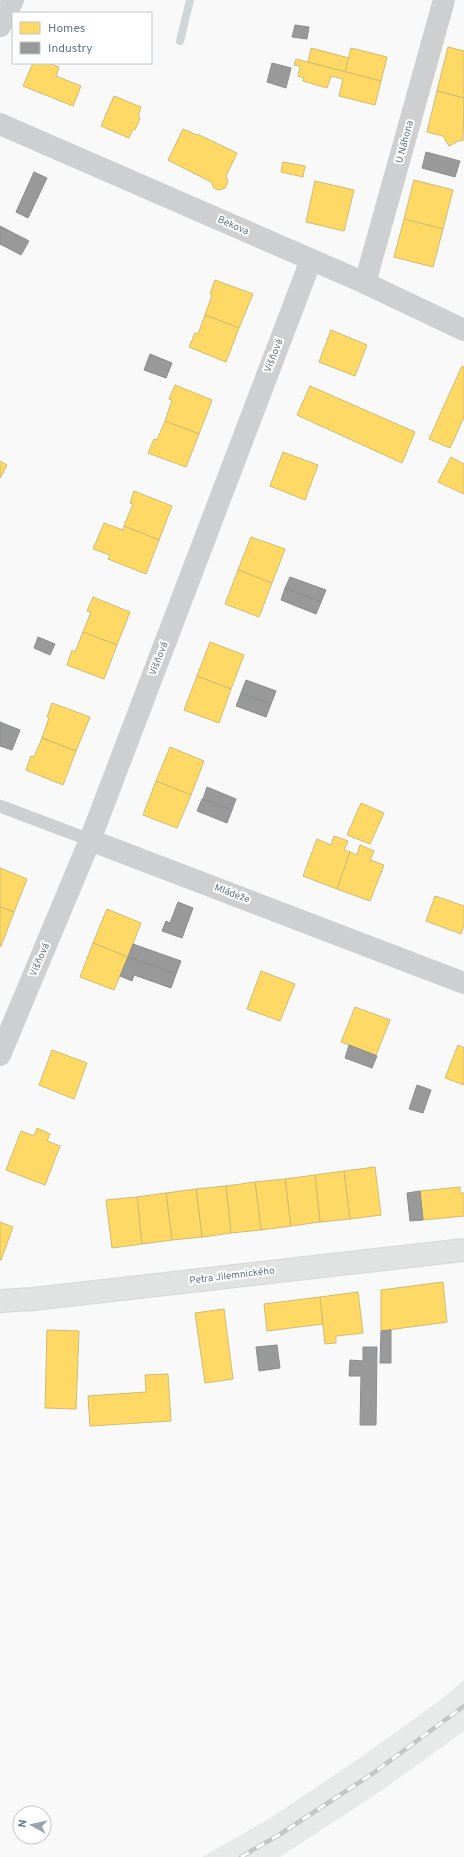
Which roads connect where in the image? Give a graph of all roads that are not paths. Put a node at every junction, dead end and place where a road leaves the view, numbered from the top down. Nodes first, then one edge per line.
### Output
1 (13, 0) edge
2 (444, 0) edge
3 (0, 26) edge
4 (0, 124) edge
5 (311, 260) junction
6 (366, 283) junction
7 (464, 330) edge
8 (0, 806) edge
9 (90, 840) junction
10 (464, 983) edge
11 (0, 1055) edge
12 (464, 1250) edge
13 (0, 1301) edge

1 - 3 street
2 - 6 street, U Náhona
4 - 5 street, Bekova
5 - 6 street, Bekova
5 - 9 street, Višňová
6 - 7 street, Bekova
8 - 9 lane, Mládeže
9 - 10 street, Mládeže
9 - 11 street, Višňová
12 - 13 street, Petra Jilemnického

